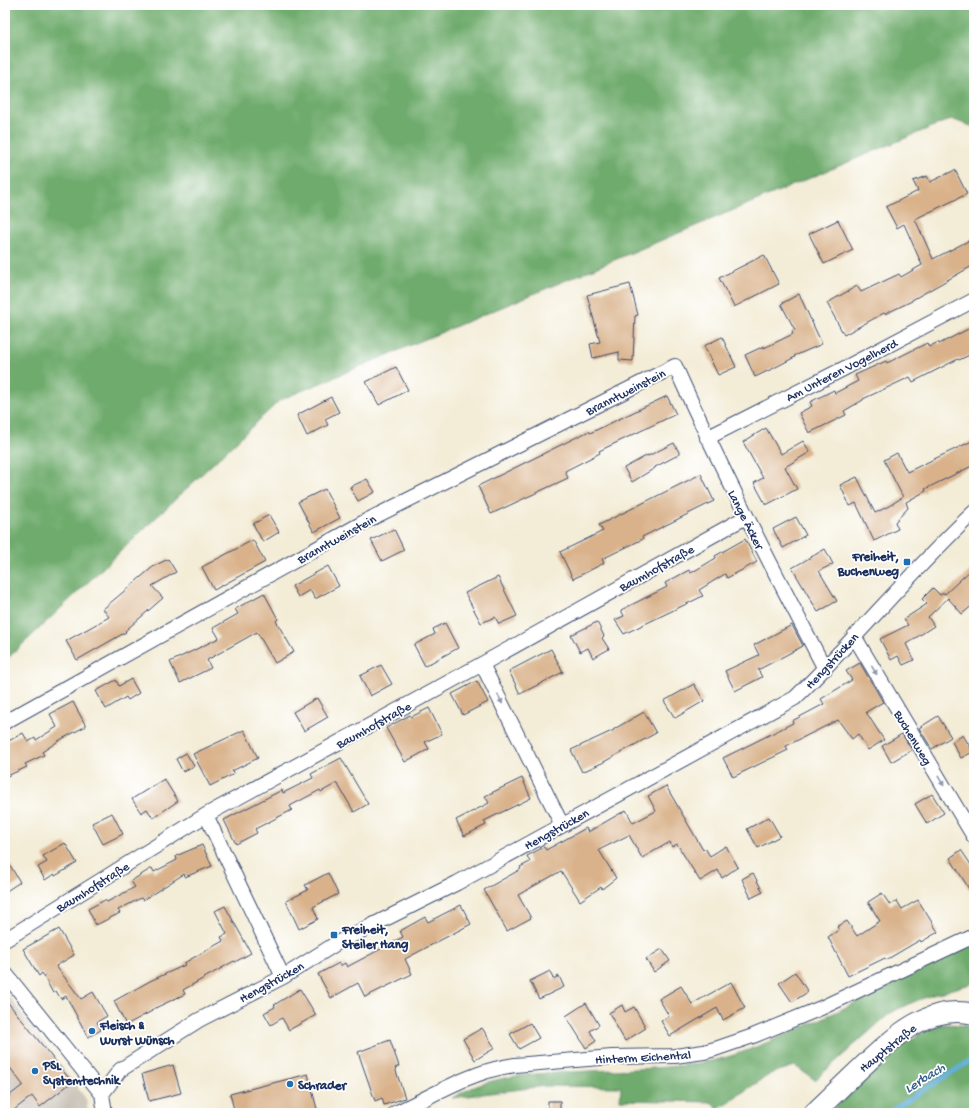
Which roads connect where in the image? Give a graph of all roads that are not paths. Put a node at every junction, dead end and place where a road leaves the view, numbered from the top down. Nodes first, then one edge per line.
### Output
1 (974, 300) edge
2 (675, 366) joint
3 (707, 438) junction
4 (974, 512) edge
5 (746, 517) junction
6 (854, 636) junction
7 (482, 664) junction
8 (825, 669) junction
9 (5, 722) edge
10 (206, 815) junction
11 (562, 825) junction
12 (974, 837) edge
13 (974, 936) edge
14 (5, 940) edge
15 (5, 973) edge
16 (284, 977) junction
17 (974, 1014) edge
18 (102, 1094) junction
19 (105, 1113) edge
20 (395, 1113) edge
21 (814, 1113) edge

1 - 3 street, Am Unteren Vogelherd
2 - 3 street, Lange Äcker
2 - 9 street, Branntweinstein
3 - 5 street, Lange Äcker
4 - 6 street, Hengstrücken
5 - 7 street, Baumhofstraße
5 - 8 street, Lange Äcker
6 - 8 street, Hengstrücken
6 -> 12 street, Buchenweg
7 - 10 street, Baumhofstraße
7 -> 11 street
8 - 11 street, Hengstrücken
10 - 14 street, Baumhofstraße
10 - 16 street
11 - 16 street, Hengstrücken
13 - 20 street, Hinterm Eichental
15 - 18 street
16 - 18 street, Hengstrücken
17 - 21 street, Hauptstraße
18 - 19 street

